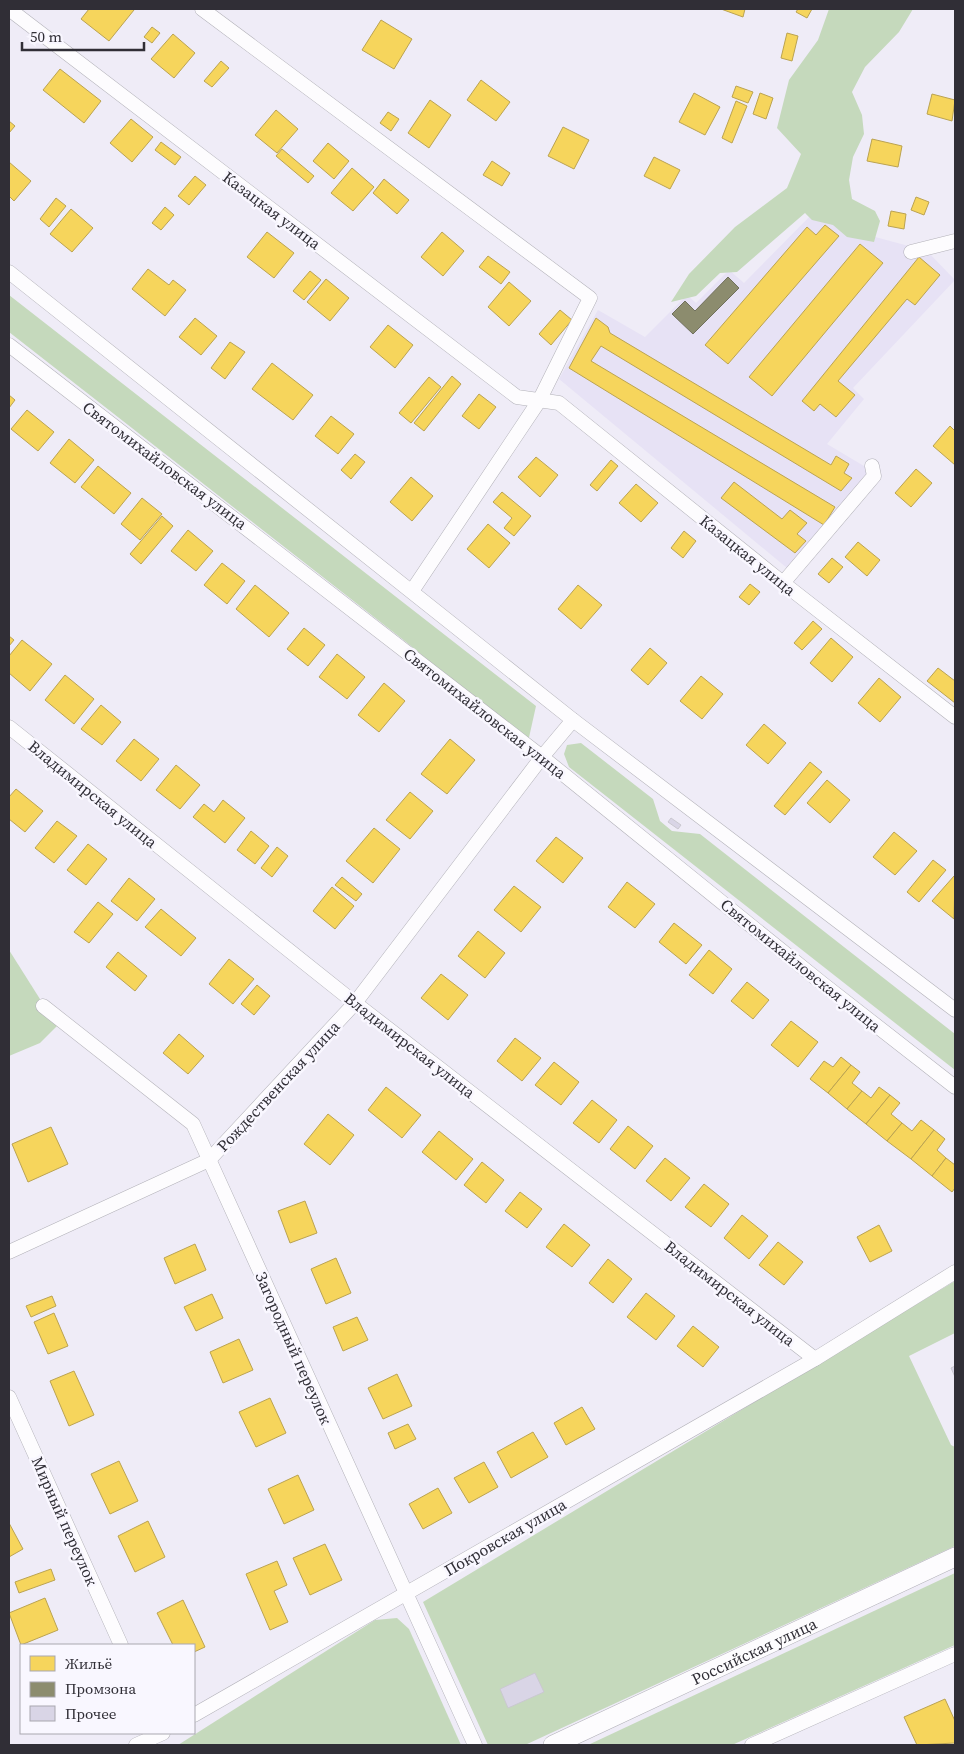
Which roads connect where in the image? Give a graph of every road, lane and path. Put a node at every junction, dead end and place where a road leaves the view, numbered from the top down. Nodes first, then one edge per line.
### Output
1 (9, 9) edge
2 (202, 9) edge
3 (955, 241) edge
4 (911, 252) dead end
5 (9, 272) edge
6 (9, 345) edge
7 (539, 400) junction
8 (872, 466) dead end
9 (783, 583) junction
10 (412, 591) junction
11 (955, 717) edge
12 (573, 720) junction
13 (9, 727) edge
14 (542, 757) junction
15 (356, 1003) junction
16 (43, 1006) dead end
17 (955, 1010) edge
18 (955, 1087) edge
19 (209, 1160) junction
20 (9, 1252) edge
21 (955, 1272) edge
22 (815, 1359) junction
23 (9, 1397) edge
24 (955, 1557) edge
25 (406, 1594) junction
26 (121, 1644) edge
27 (955, 1654) edge
28 (195, 1714) edge
29 (159, 1734) edge
30 (136, 1745) edge
31 (475, 1745) edge
32 (553, 1745) edge
33 (752, 1745) edge

1 - 7 street, Казацкая улица
2 - 7 street
3 - 4 street
5 - 10 street
6 - 14 street, Святомихайловская улица
7 - 9 street, Казацкая улица
7 - 10 street
8 - 9 street
9 - 11 street, Казацкая улица
10 - 12 street
12 - 14 street, Рождественская улица
12 - 17 street
13 - 15 street, Владимирская улица
14 - 15 street, Рождественская улица
14 - 18 street, Святомихайловская улица
15 - 19 street, Рождественская улица
15 - 22 street, Владимирская улица
16 - 19 street, Загородный переулок
19 - 20 street, Рождественская улица
19 - 25 street, Загородный переулок
21 - 22 street, Покровская улица
22 - 25 street, Покровская улица
23 - 26 street, Мирный переулок
24 - 32 main road, Российская улица
25 - 28 street, Покровская улица
25 - 31 street, Загородный переулок
27 - 33 street
29 - 30 street

